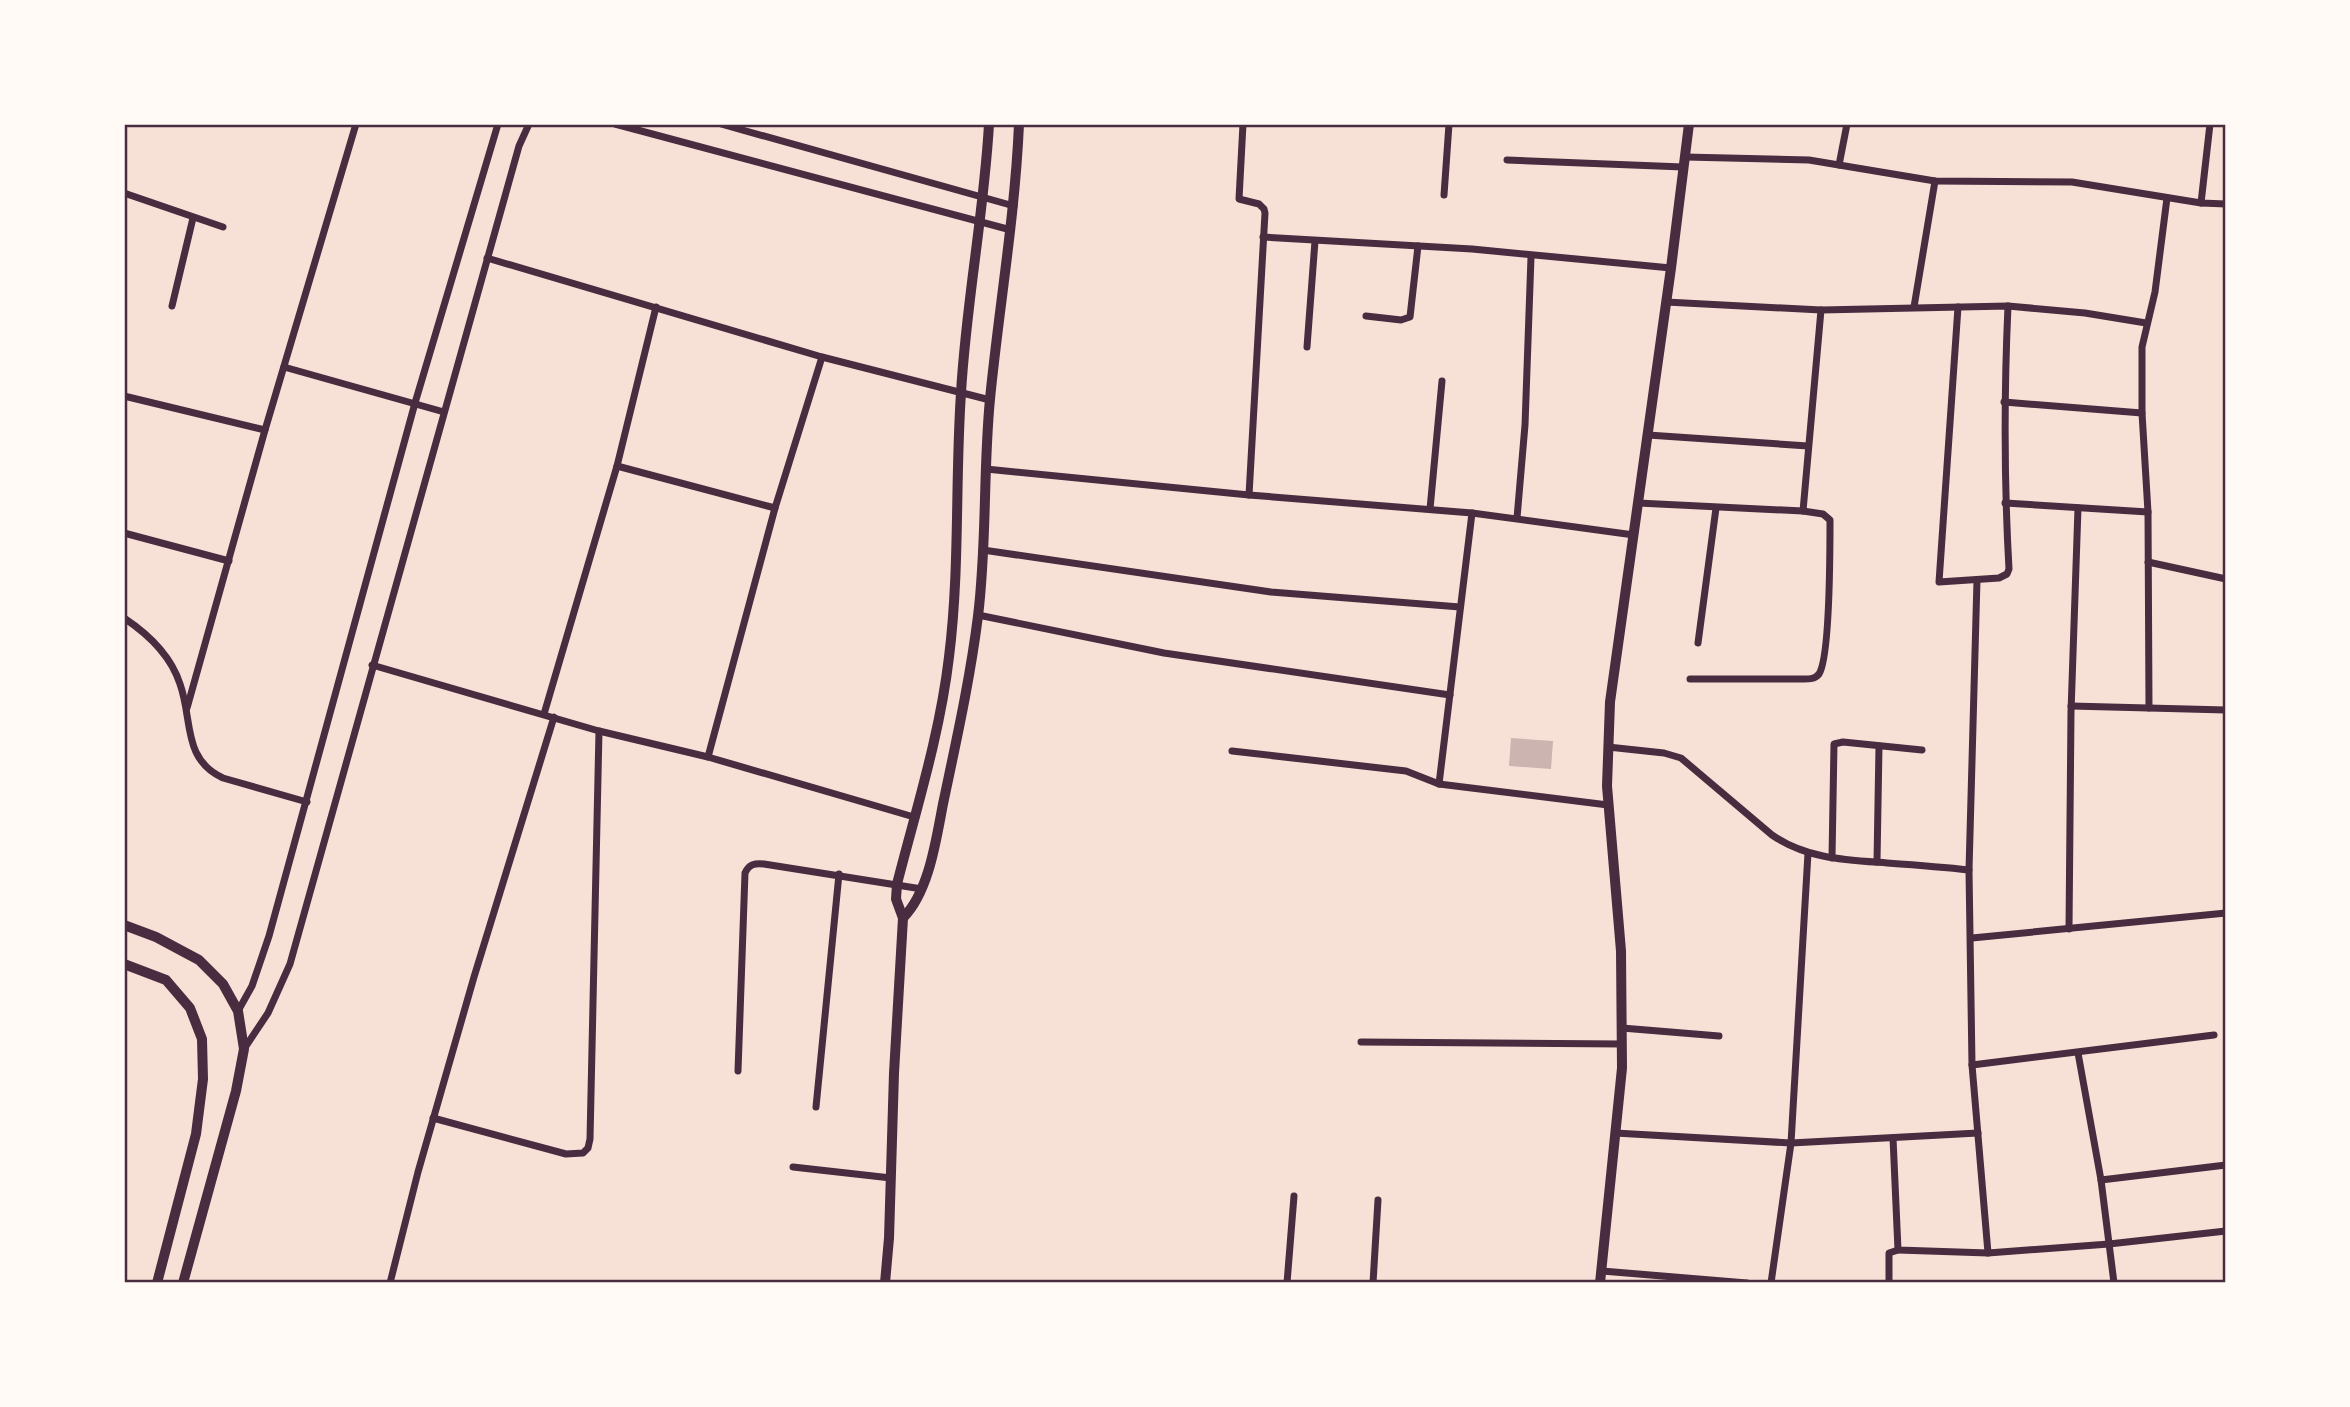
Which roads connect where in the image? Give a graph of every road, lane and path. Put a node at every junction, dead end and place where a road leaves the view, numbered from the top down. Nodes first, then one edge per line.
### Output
1 (356, 124) edge
2 (498, 124) edge
3 (529, 124) edge
4 (615, 124) edge
5 (720, 124) edge
6 (989, 124) edge
7 (1019, 124) edge
8 (1244, 124) edge
9 (1449, 124) edge
10 (1689, 124) edge
11 (1847, 124) edge
12 (2210, 124) edge
13 (1507, 160) dead end
14 (1684, 162) junction
15 (1839, 165) junction
16 (1935, 181) junction
17 (124, 193) edge
18 (1444, 195) dead end
19 (984, 198) junction
20 (2167, 198) junction
21 (2201, 203) junction
22 (2226, 204) edge
23 (1014, 206) junction
24 (193, 218) junction
25 (981, 222) junction
26 (223, 227) dead end
27 (1011, 230) junction
28 (1263, 237) junction
29 (1315, 242) junction
30 (1418, 246) junction
31 (1531, 257) junction
32 (487, 258) junction
33 (1671, 268) junction
34 (1666, 302) junction
35 (172, 306) dead end
36 (2008, 306) junction
37 (656, 307) junction
38 (1914, 307) junction
39 (1958, 307) junction
40 (1821, 310) junction
41 (1366, 316) dead end
42 (2146, 323) junction
43 (1307, 347) dead end
44 (822, 357) junction
45 (284, 367) junction
46 (1442, 381) dead end
47 (961, 393) junction
48 (124, 396) edge
49 (990, 400) junction
50 (2004, 402) junction
51 (415, 403) junction
52 (444, 412) junction
53 (2143, 413) junction
54 (265, 430) junction
55 (1648, 435) junction
56 (1808, 446) junction
57 (617, 466) junction
58 (986, 469) junction
59 (1249, 495) junction
60 (1639, 503) junction
61 (2005, 503) junction
62 (775, 508) junction
63 (1716, 508) junction
64 (2078, 508) junction
65 (1430, 509) junction
66 (1803, 511) junction
67 (2148, 512) junction
68 (1472, 513) junction
69 (1517, 518) junction
70 (124, 533) edge
71 (1634, 535) junction
72 (983, 550) junction
73 (229, 561) junction
74 (2148, 562) junction
75 (2226, 579) edge
76 (1976, 580) junction
77 (1460, 607) junction
78 (978, 615) junction
79 (124, 618) edge
80 (1698, 643) dead end
81 (372, 665) junction
82 (1690, 679) dead end
83 (1450, 695) junction
84 (943, 697) junction
85 (965, 701) junction
86 (2071, 706) junction
87 (187, 708) junction
88 (2149, 708) junction
89 (2226, 710) edge
90 (544, 714) junction
91 (554, 717) junction
92 (599, 731) junction
93 (1879, 746) junction
94 (931, 747) junction
95 (1608, 747) junction
96 (1922, 750) dead end
97 (1232, 751) dead end
98 (954, 752) junction
99 (708, 757) junction
100 (1439, 784) junction
101 (306, 802) junction
102 (1608, 805) junction
103 (914, 817) junction
104 (1808, 853) junction
105 (1832, 858) junction
106 (1877, 862) junction
107 (1969, 870) junction
108 (839, 874) junction
109 (897, 884) junction
110 (922, 889) junction
111 (2226, 912) edge
112 (903, 918) junction
113 (124, 926) edge
114 (2069, 929) junction
115 (1972, 938) junction
116 (124, 964) edge
117 (238, 1011) junction
118 (1622, 1028) junction
119 (2214, 1035) dead end
120 (1719, 1036) dead end
121 (1361, 1042) dead end
122 (1622, 1044) junction
123 (244, 1049) junction
124 (2078, 1054) junction
125 (1972, 1065) junction
126 (738, 1071) dead end
127 (816, 1107) dead end
128 (433, 1118) junction
129 (1615, 1133) junction
130 (1978, 1133) junction
131 (1894, 1138) junction
132 (1791, 1143) junction
133 (2226, 1165) edge
134 (793, 1167) dead end
135 (891, 1178) junction
136 (2101, 1180) junction
137 (1294, 1196) dead end
138 (1378, 1200) dead end
139 (2226, 1231) edge
140 (2109, 1244) junction
141 (1898, 1250) junction
142 (1988, 1253) junction
143 (1601, 1277) edge
144 (1680, 1280) edge
145 (157, 1283) edge
146 (184, 1283) edge
147 (390, 1283) edge
148 (885, 1283) edge
149 (1287, 1283) edge
150 (1373, 1283) edge
151 (1747, 1283) edge
152 (1771, 1283) edge
153 (1889, 1283) edge
154 (2114, 1283) edge

1 - 45 street
2 - 51 street
3 - 32 street
4 - 25 street
5 - 19 street
6 - 19 street
7 - 23 street
8 - 28 street
9 - 18 street
10 - 14 street
11 - 15 street
12 - 21 street
13 - 14 street
14 - 15 street
14 - 33 street
15 - 16 street
16 - 20 street
16 - 38 street
17 - 24 street
19 - 23 street
19 - 25 street
20 - 21 street
20 - 42 street
21 - 22 street
23 - 27 street
24 - 26 street
24 - 35 street
25 - 27 street
25 - 47 street
27 - 49 street
28 - 29 street
28 - 59 street
29 - 30 street
29 - 43 street
30 - 31 street
30 - 41 street
31 - 33 street
31 - 69 street
32 - 37 street
32 - 52 street
33 - 34 street
34 - 40 street
34 - 55 street
36 - 39 street
36 - 42 street
36 - 50 street
37 - 44 street
37 - 57 street
38 - 39 street
38 - 40 street
39 - 76 street
40 - 56 street
42 - 53 street
44 - 47 street
44 - 62 street
45 - 51 street
45 - 54 street
46 - 65 street
47 - 49 street
47 - 84 street
48 - 54 street
49 - 58 street
50 - 53 street
50 - 61 street
51 - 52 street
51 - 101 street
52 - 81 street
53 - 67 street
54 - 73 street
55 - 56 street
55 - 60 street
56 - 66 street
57 - 62 street
57 - 90 street
58 - 59 street
58 - 72 street
59 - 65 street
60 - 63 street
60 - 71 street
61 - 64 street
61 - 76 street
62 - 99 street
63 - 66 street
63 - 80 street
64 - 67 street
64 - 86 street
65 - 68 street
66 - 82 street
67 - 74 street
68 - 69 street
68 - 77 street
69 - 71 street
70 - 73 street
71 - 95 street
72 - 77 street
72 - 78 street
73 - 87 street
74 - 75 street
74 - 88 street
76 - 107 street
77 - 83 street
78 - 83 street
78 - 85 street
79 - 87 street
81 - 90 street
81 - 123 street
83 - 100 street
84 - 85 street
84 - 94 street
85 - 98 street
86 - 88 street
86 - 114 street
87 - 101 street
88 - 89 street
90 - 91 street
91 - 92 street
91 - 128 street
92 - 99 street
92 - 128 street
93 - 96 street
93 - 105 street
93 - 106 street
94 - 98 street
94 - 103 street
95 - 102 street
95 - 104 street
97 - 100 street
98 - 110 street
99 - 103 street
100 - 102 street
101 - 117 street
102 - 118 street
103 - 109 street
104 - 105 street
104 - 132 street
105 - 106 street
106 - 107 street
107 - 115 street
108 - 109 street
108 - 126 street
108 - 127 street
109 - 110 street
109 - 112 street
110 - 112 street
111 - 114 street
112 - 135 street
113 - 117 street
114 - 115 street
115 - 125 street
116 - 145 street
117 - 123 street
118 - 120 street
118 - 122 street
119 - 124 street
121 - 122 street
122 - 129 street
123 - 146 street
124 - 125 street
124 - 136 street
125 - 130 street
128 - 147 street
129 - 132 street
129 - 143 street
130 - 131 street
130 - 142 street
131 - 132 street
131 - 141 street
132 - 152 street
133 - 136 street
134 - 135 street
135 - 148 street
136 - 140 street
137 - 149 street
138 - 150 street
139 - 140 street
140 - 142 street
140 - 154 street
141 - 142 street
141 - 153 street
143 - 144 street
144 - 151 street

